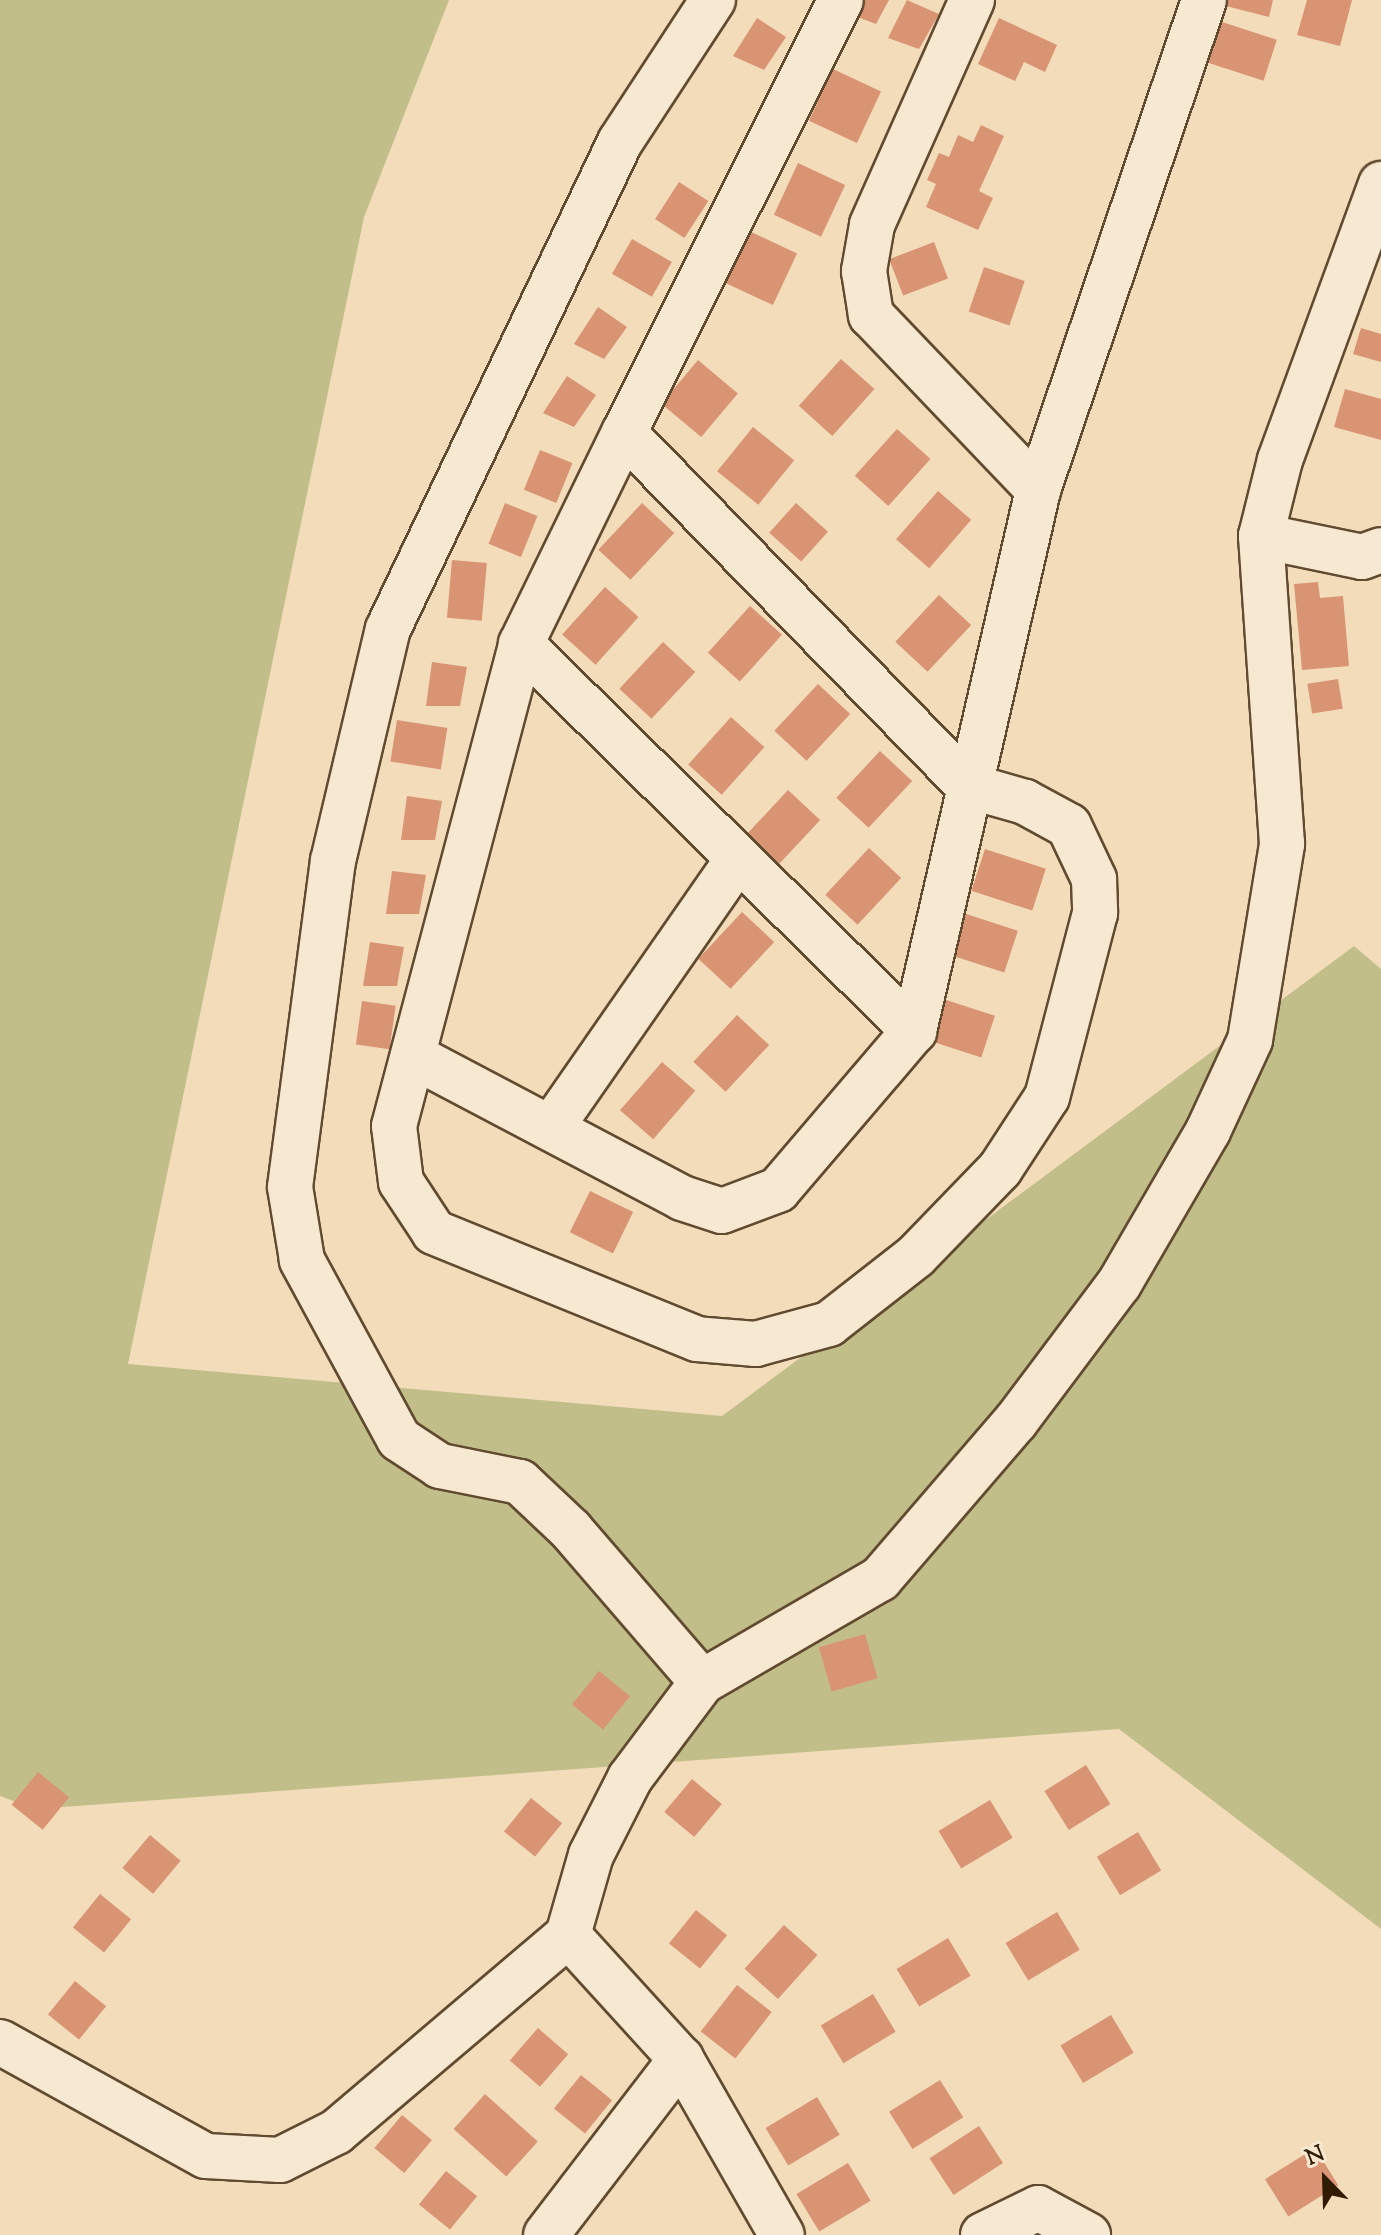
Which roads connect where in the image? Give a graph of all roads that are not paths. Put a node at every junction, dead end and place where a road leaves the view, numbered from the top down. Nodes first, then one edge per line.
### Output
1 (713, 0) edge
2 (841, 0) edge
3 (972, 0) edge
4 (1204, 0) edge
5 (1381, 184) edge
6 (624, 433) junction
7 (1038, 490) junction
8 (1261, 536) junction
9 (1381, 550) edge
10 (521, 644) junction
11 (969, 786) junction
12 (736, 862) junction
13 (914, 1031) junction
14 (415, 1057) junction
15 (553, 1125) junction
16 (702, 1682) junction
17 (568, 1935) junction
18 (0, 2042) edge
19 (681, 2059) junction
20 (546, 2235) edge
21 (782, 2235) edge
22 (983, 2235) edge
23 (1088, 2235) edge

1 - 16 street
2 - 6 street
3 - 7 street
4 - 7 street
5 - 8 street
6 - 10 street
6 - 11 street
7 - 11 street
8 - 9 street
8 - 16 street
10 - 12 street
10 - 14 street
11 - 13 street
11 - 14 street
12 - 13 street
12 - 15 street
13 - 15 street
14 - 15 street
16 - 17 street
17 - 18 street
17 - 19 street
19 - 20 street
19 - 21 street
22 - 23 street

